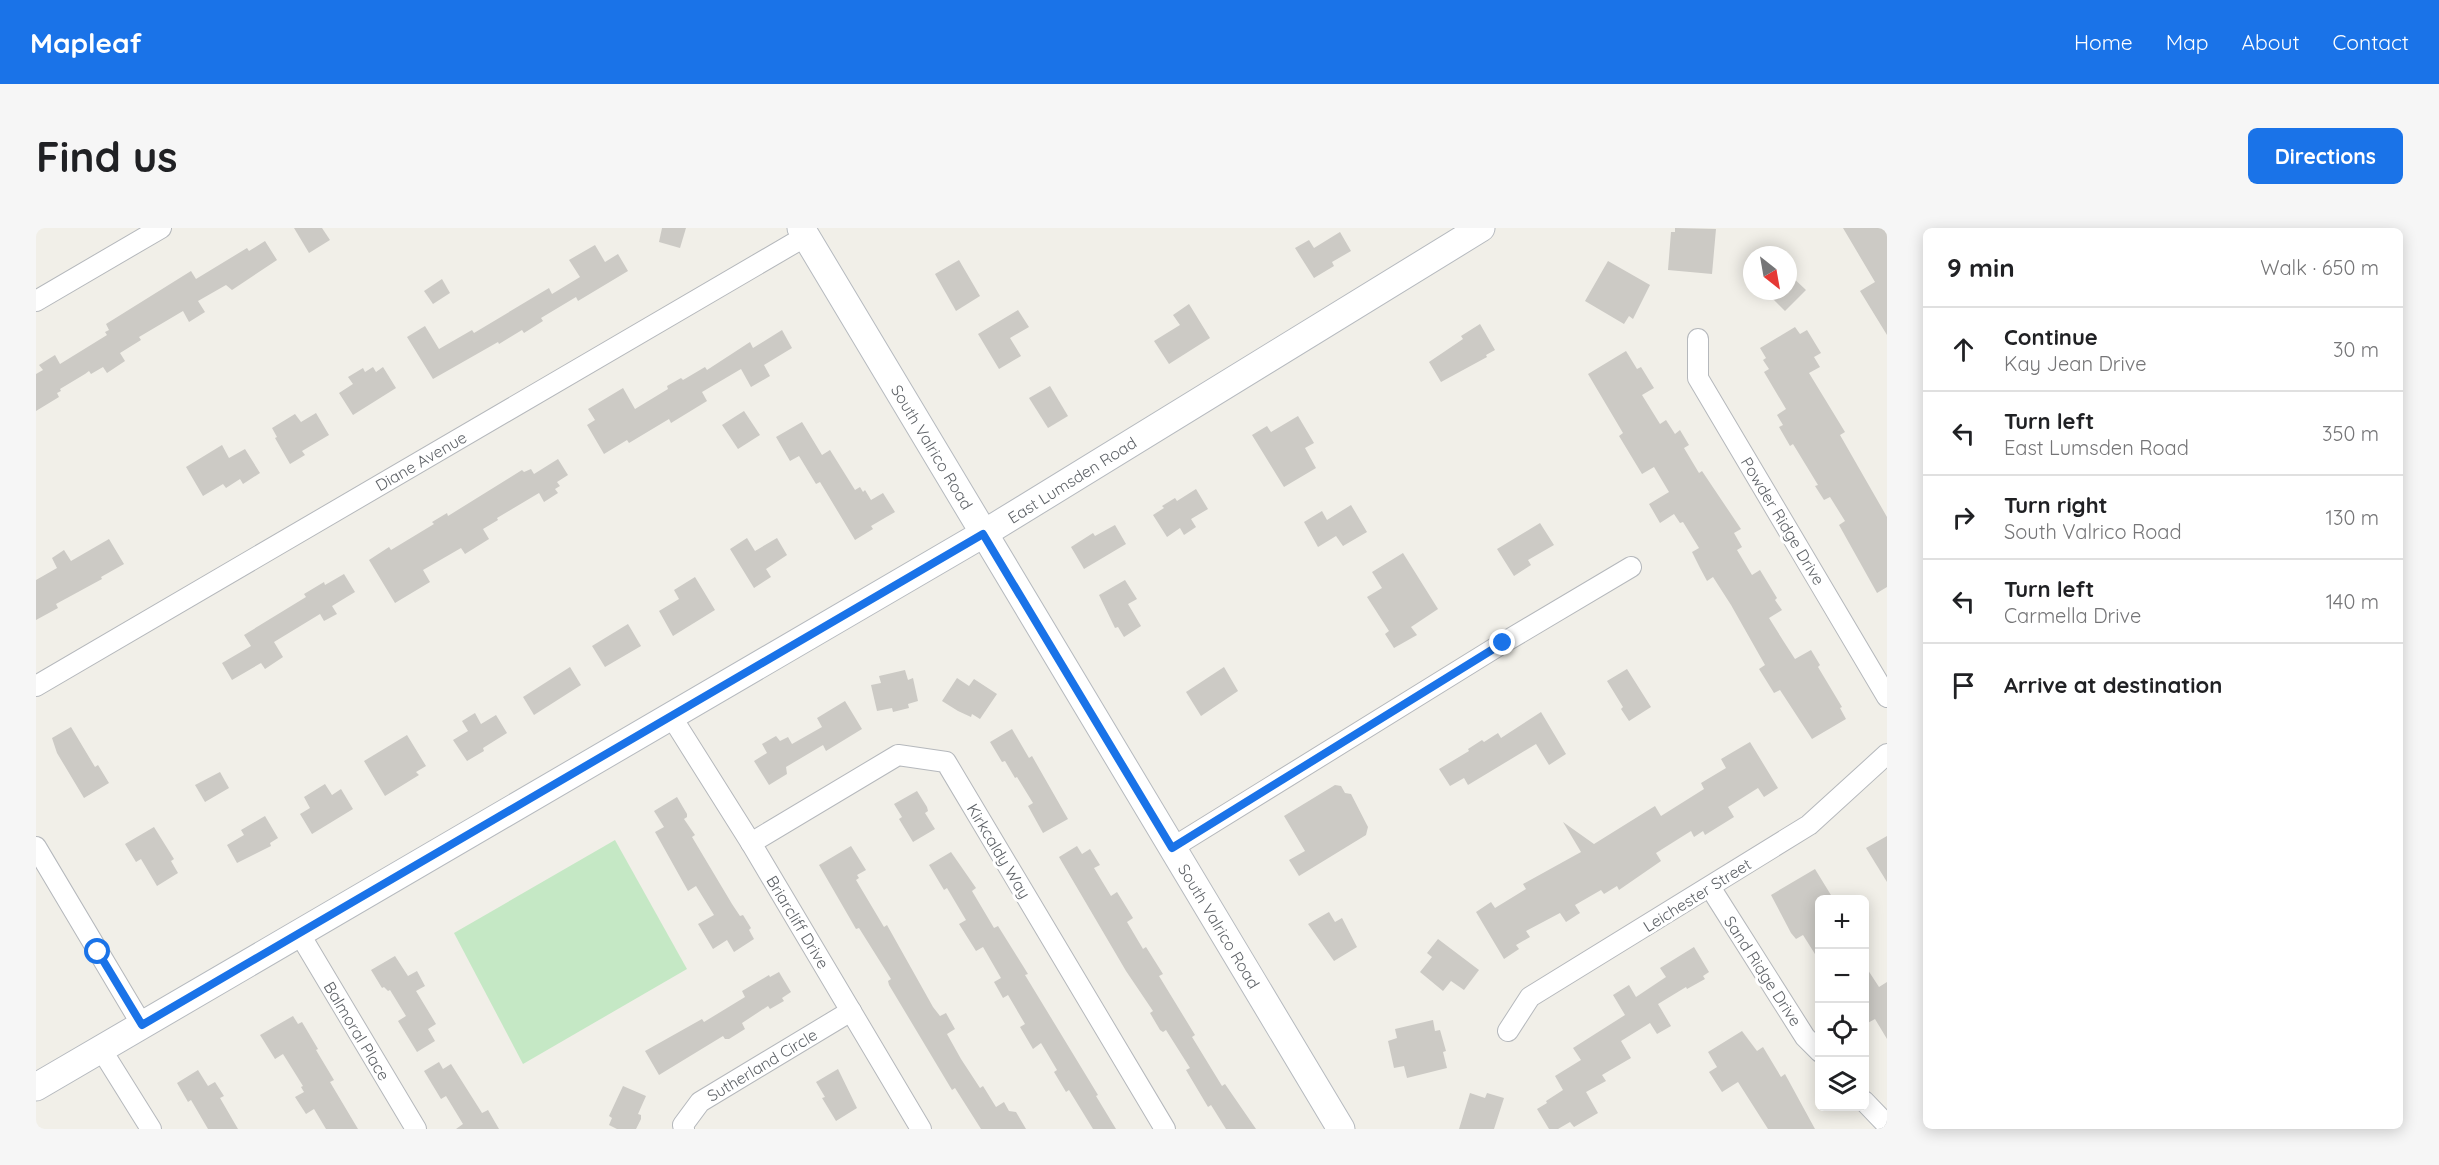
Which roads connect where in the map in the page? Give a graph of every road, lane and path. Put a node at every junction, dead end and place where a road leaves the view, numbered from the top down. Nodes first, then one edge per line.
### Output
1 (161, 228) edge
2 (1481, 228) edge
3 (804, 232) edge
4 (36, 301) edge
5 (1698, 339) dead end
6 (983, 534) junction
7 (1631, 567) dead end
8 (36, 686) edge
9 (1887, 697) edge
10 (671, 716) junction
11 (1887, 754) edge
12 (751, 843) junction
13 (36, 847) edge
14 (1172, 848) junction
15 (1710, 887) junction
16 (299, 933) junction
17 (851, 1011) junction
18 (142, 1025) junction
19 (1508, 1031) dead end
20 (1815, 1047) edge
21 (101, 1049) junction
22 (36, 1087) edge
23 (1869, 1106) edge
24 (1887, 1125) edge
25 (152, 1129) edge
26 (416, 1129) edge
27 (684, 1129) edge
28 (921, 1129) edge
29 (1165, 1129) edge
30 (1341, 1129) edge

1 - 4 street
2 - 6 street, East Lumsden Road
3 - 6 street, South Valrico Road
3 - 8 street, Diane Avenue
5 - 9 street, Powder Ridge Drive
6 - 10 street, East Lumsden Road
6 - 14 street, South Valrico Road
7 - 14 street
10 - 12 street, Briarcliff Drive
10 - 16 street, East Lumsden Road
11 - 15 street, Leichester Street
12 - 17 street, Briarcliff Drive
12 - 29 street, Kirkcaldy Way
13 - 18 street
14 - 30 street, South Valrico Road
15 - 19 street, Leichester Street
15 - 20 street, Sand Ridge Drive
16 - 18 street, East Lumsden Road
16 - 26 street, Balmoral Place
17 - 27 street, Sutherland Circle
17 - 28 street, Briarcliff Drive
18 - 21 street, East Lumsden Road
21 - 22 street, East Lumsden Road
21 - 25 street
23 - 24 street

